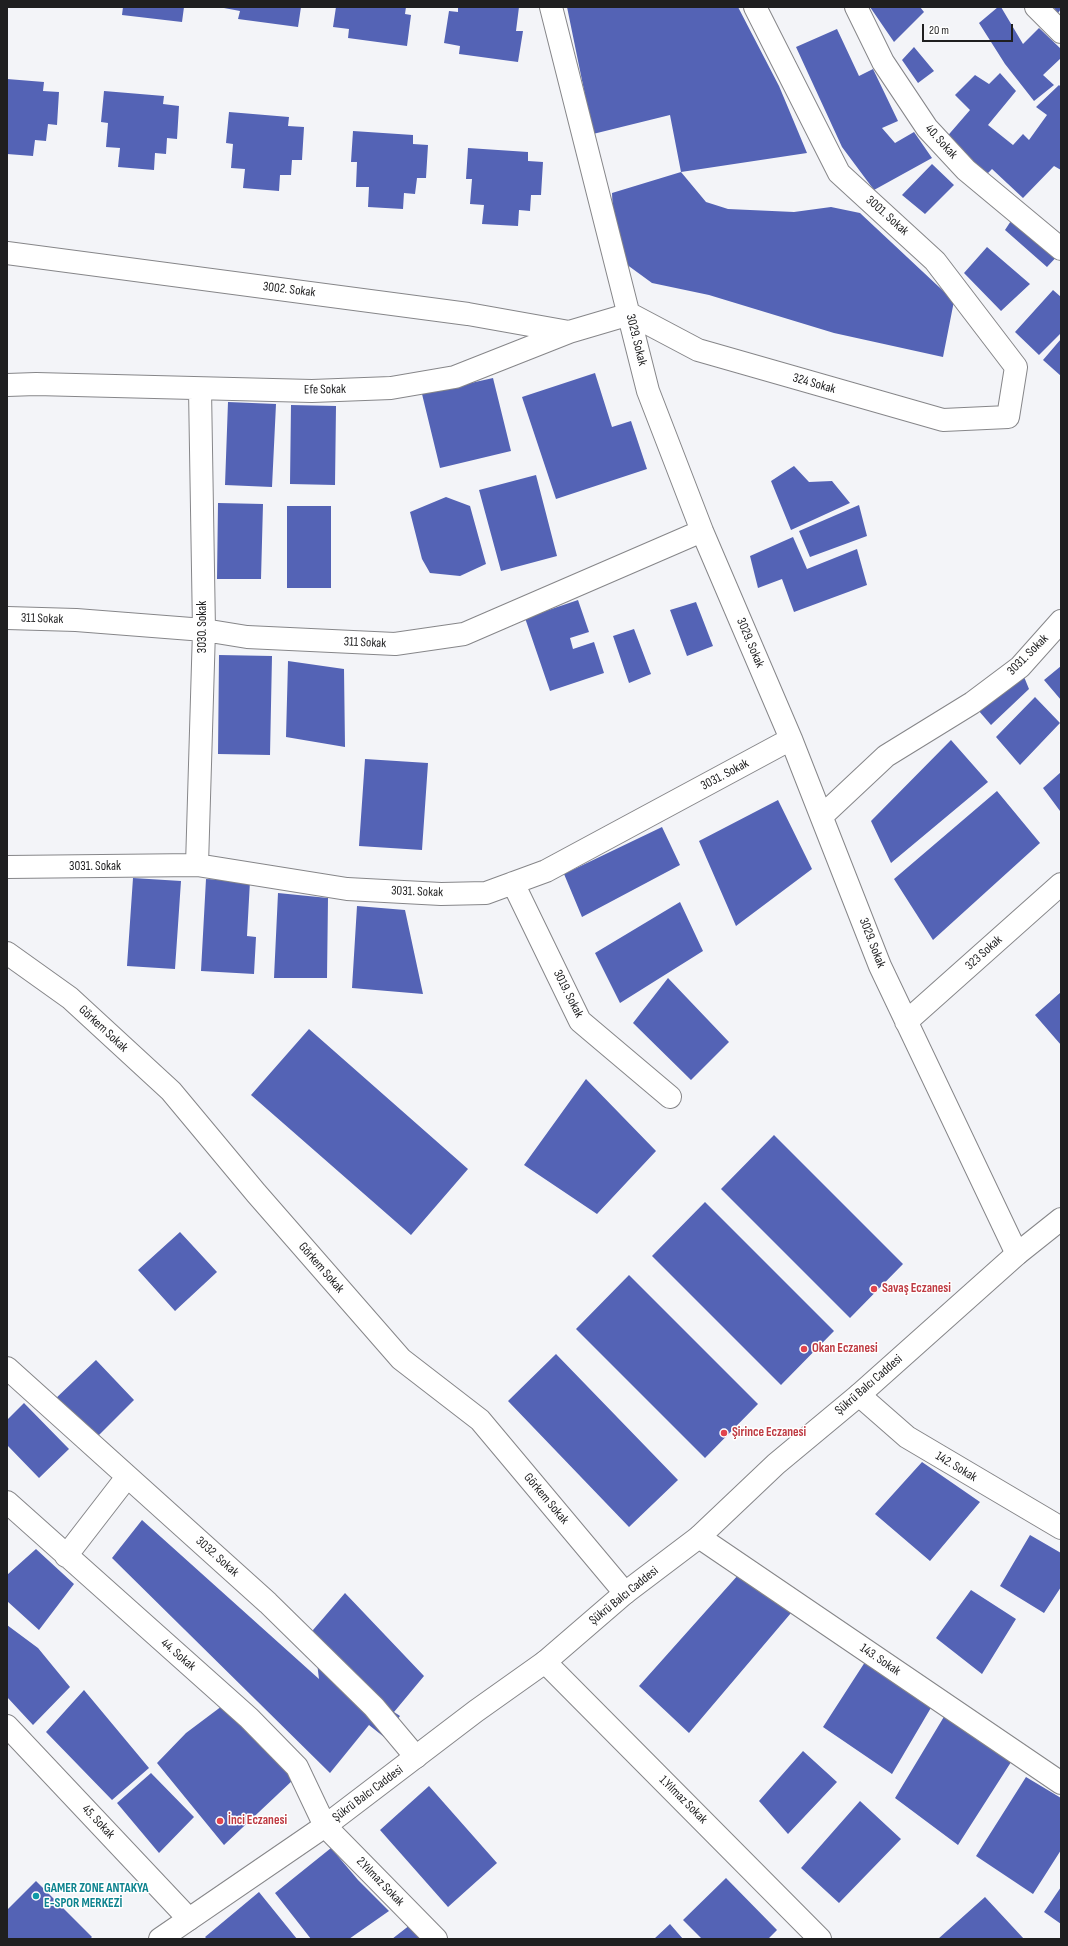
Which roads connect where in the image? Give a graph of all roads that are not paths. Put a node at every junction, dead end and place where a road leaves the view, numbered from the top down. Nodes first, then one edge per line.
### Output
1 (551, 7) edge
2 (755, 7) edge
3 (856, 7) edge
4 (1036, 7) edge
5 (1061, 32) edge
6 (1061, 249) edge
7 (7, 253) edge
8 (630, 314) junction
9 (569, 332) junction
10 (7, 385) edge
11 (200, 389) junction
12 (1008, 417) joint
13 (702, 531) junction
14 (7, 618) edge
15 (1061, 621) edge
16 (204, 630) junction
17 (791, 739) junction
18 (822, 816) junction
19 (197, 865) junction
20 (7, 867) edge
21 (514, 883) junction
22 (1061, 884) edge
23 (7, 953) edge
24 (906, 1022) junction
25 (670, 1097) dead end
26 (1061, 1219) edge
27 (1017, 1254) junction
28 (7, 1368) edge
29 (859, 1395) junction
30 (126, 1477) junction
31 (7, 1502) edge
32 (1061, 1528) edge
33 (699, 1537) junction
34 (66, 1556) junction
35 (626, 1593) junction
36 (545, 1662) junction
37 (7, 1726) edge
38 (416, 1757) junction
39 (1061, 1783) edge
40 (325, 1826) junction
41 (189, 1919) junction
42 (160, 1939) edge
43 (436, 1939) edge
44 (820, 1939) edge

1 - 8 street, 3029. Sokak
2 - 12 street, 3001. Sokak
3 - 6 street, 40. Sokak
4 - 5 street
7 - 9 street, 3002. Sokak
8 - 9 street, Efe Sokak
8 - 12 street, 324 Sokak
8 - 13 street, 3029. Sokak
9 - 11 street, Efe Sokak
10 - 11 street, Efe Sokak
11 - 16 street, 3030. Sokak
13 - 16 street, 311 Sokak
13 - 17 street, 3029. Sokak
14 - 16 street, 311 Sokak
15 - 18 street, 3031. Sokak
16 - 19 street, 3030. Sokak
17 - 18 street, 3029. Sokak
17 - 21 street, 3031. Sokak
18 - 24 street, 3029. Sokak
19 - 20 street, 3031. Sokak
19 - 21 street, 3031. Sokak
21 - 25 street, 3019. Sokak
22 - 24 street, 323 Sokak
23 - 35 street, Görkem Sokak
24 - 27 street, 3029. Sokak
26 - 27 street, Şükrü Balcı Caddesi
27 - 29 street, Şükrü Balcı Caddesi
28 - 30 street, 3032. Sokak
29 - 32 street, 142. Sokak
29 - 33 street, Şükrü Balcı Caddesi
30 - 34 street
30 - 38 street, 3032. Sokak
31 - 34 street, 44. Sokak
33 - 35 street, Şükrü Balcı Caddesi
33 - 39 street, 143. Sokak
34 - 40 street, 44. Sokak
35 - 36 street, Şükrü Balcı Caddesi
36 - 38 street, Şükrü Balcı Caddesi
36 - 44 street, 1.Yılmaz Sokak
37 - 41 street, 45. Sokak
38 - 40 street, Şükrü Balcı Caddesi
40 - 41 street, Şükrü Balcı Caddesi
40 - 43 street, 2.Yılmaz Sokak
41 - 42 street, Şükrü Balcı Caddesi

